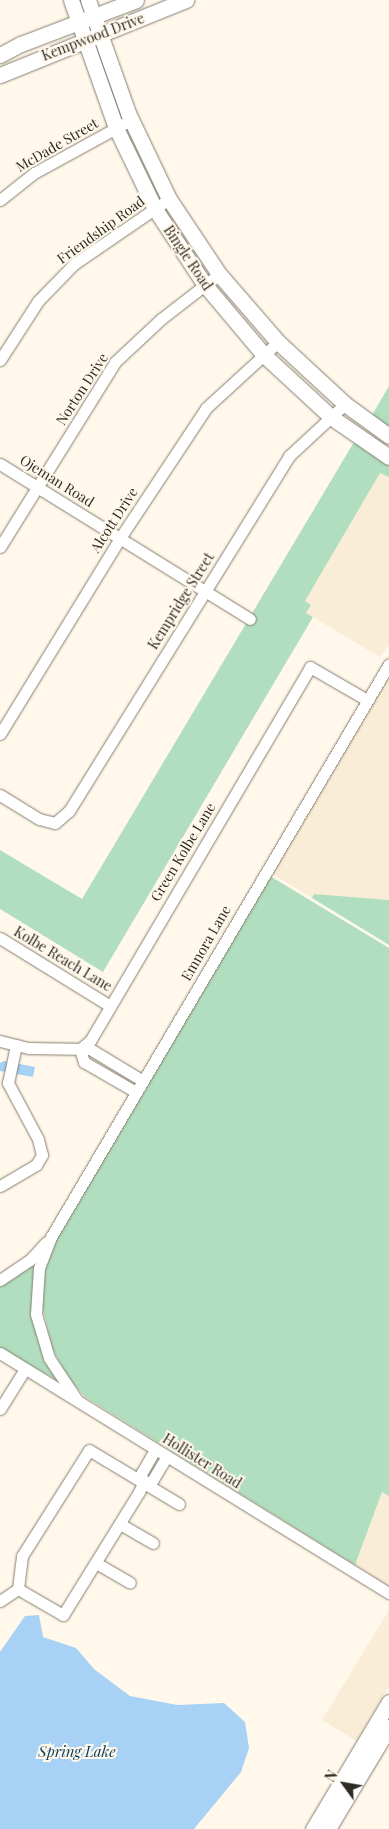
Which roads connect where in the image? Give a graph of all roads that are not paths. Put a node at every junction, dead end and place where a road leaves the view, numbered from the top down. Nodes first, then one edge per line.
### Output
1 (71, 0) edge
2 (88, 0) edge
3 (136, 0) edge
4 (186, 0) edge
5 (93, 17) junction
6 (78, 21) junction
7 (100, 37) junction
8 (84, 41) junction
9 (0, 55) edge
10 (0, 75) edge
11 (131, 120) junction
12 (116, 128) junction
13 (169, 199) junction
14 (0, 200) edge
15 (155, 209) junction
16 (219, 274) junction
17 (205, 285) junction
18 (278, 342) junction
19 (264, 355) junction
20 (0, 360) edge
21 (345, 404) junction
22 (331, 417) junction
23 (389, 436) edge
24 (389, 457) edge
25 (0, 464) edge
26 (38, 486) junction
27 (120, 538) junction
28 (0, 547) edge
29 (205, 592) junction
30 (250, 619) dead end
31 (389, 664) edge
32 (367, 700) junction
33 (0, 734) edge
34 (0, 794) edge
35 (0, 938) edge
36 (110, 1006) junction
37 (0, 1041) edge
38 (80, 1049) junction
39 (15, 1050) junction
40 (143, 1081) junction
41 (136, 1092) junction
42 (0, 1186) edge
43 (51, 1237) junction
44 (0, 1280) edge
45 (0, 1354) edge
46 (25, 1369) junction
47 (77, 1400) junction
48 (0, 1410) edge
49 (155, 1450) junction
50 (167, 1456) junction
51 (143, 1483) junction
52 (179, 1504) dead end
53 (120, 1524) junction
54 (153, 1543) dead end
55 (96, 1562) junction
56 (130, 1583) dead end
57 (18, 1589) junction
58 (389, 1593) edge
59 (0, 1601) edge
60 (389, 1702) edge
61 (382, 1730) edge
62 (313, 1829) edge
63 (328, 1829) edge

1 - 6 main road, Bingle Road
2 - 5 main road, Bingle Road
3 - 5 main road, Kempwood Drive
4 - 7 main road, Kempwood Drive
5 - 6 main road, Kempwood Drive
5 - 7 main road, Bingle Road
6 - 8 main road, Bingle Road
6 - 9 main road, Kempwood Drive
7 - 8 main road, Kempwood Drive
7 - 11 main road, Bingle Road
8 - 10 main road, Kempwood Drive
8 - 12 main road, Bingle Road
11 - 12 street, McDade Street
11 - 13 main road, Bingle Road
12 - 14 street, McDade Street
12 - 15 main road, Bingle Road
13 - 15 street, Friendship Road
13 - 16 main road, Bingle Road
15 - 17 main road, Bingle Road
15 - 20 street, Friendship Road
16 - 17 street, Norton Drive
16 - 18 main road, Bingle Road
17 - 19 main road, Bingle Road
17 - 26 street, Norton Drive
18 - 19 street, Alcott Drive
18 - 21 main road, Bingle Road
19 - 22 main road, Bingle Road
19 - 27 street, Alcott Drive
21 - 22 street, Kempridge Street
21 - 23 main road, Bingle Road
22 - 24 main road, Bingle Road
22 - 29 street, Kempridge Street
25 - 26 street, Ojeman Road
26 - 27 street, Ojeman Road
26 - 28 street, Norton Drive
27 - 29 street, Ojeman Road
27 - 33 street, Alcott Drive
29 - 30 street, Ojeman Road
29 - 34 street, Kempridge Street
31 - 32 street, Emnora Lane
32 - 36 street, Green Kolbe Lane
32 - 40 street, Emnora Lane
35 - 36 street, Kolbe Reach Lane
36 - 38 street, Green Kolbe Lane
37 - 39 street
38 - 39 street
38 - 40 street
38 - 41 street
39 - 42 street
40 - 41 street, Emnora Lane
41 - 43 street, Emnora Lane
43 - 44 street, Emnora Lane
43 - 47 street, Emnora Lane
45 - 46 street, Hollister Road
46 - 47 street, Hollister Road
46 - 48 street
47 - 49 street, Hollister Road
49 - 50 street, Hollister Road
49 - 51 street
50 - 51 street
50 - 58 street, Hollister Road
51 - 52 street
51 - 53 street
51 - 57 street
53 - 54 street
53 - 55 street
55 - 56 street
55 - 57 street
57 - 59 street
60 - 61 main road
61 - 62 main road
61 - 63 main road

